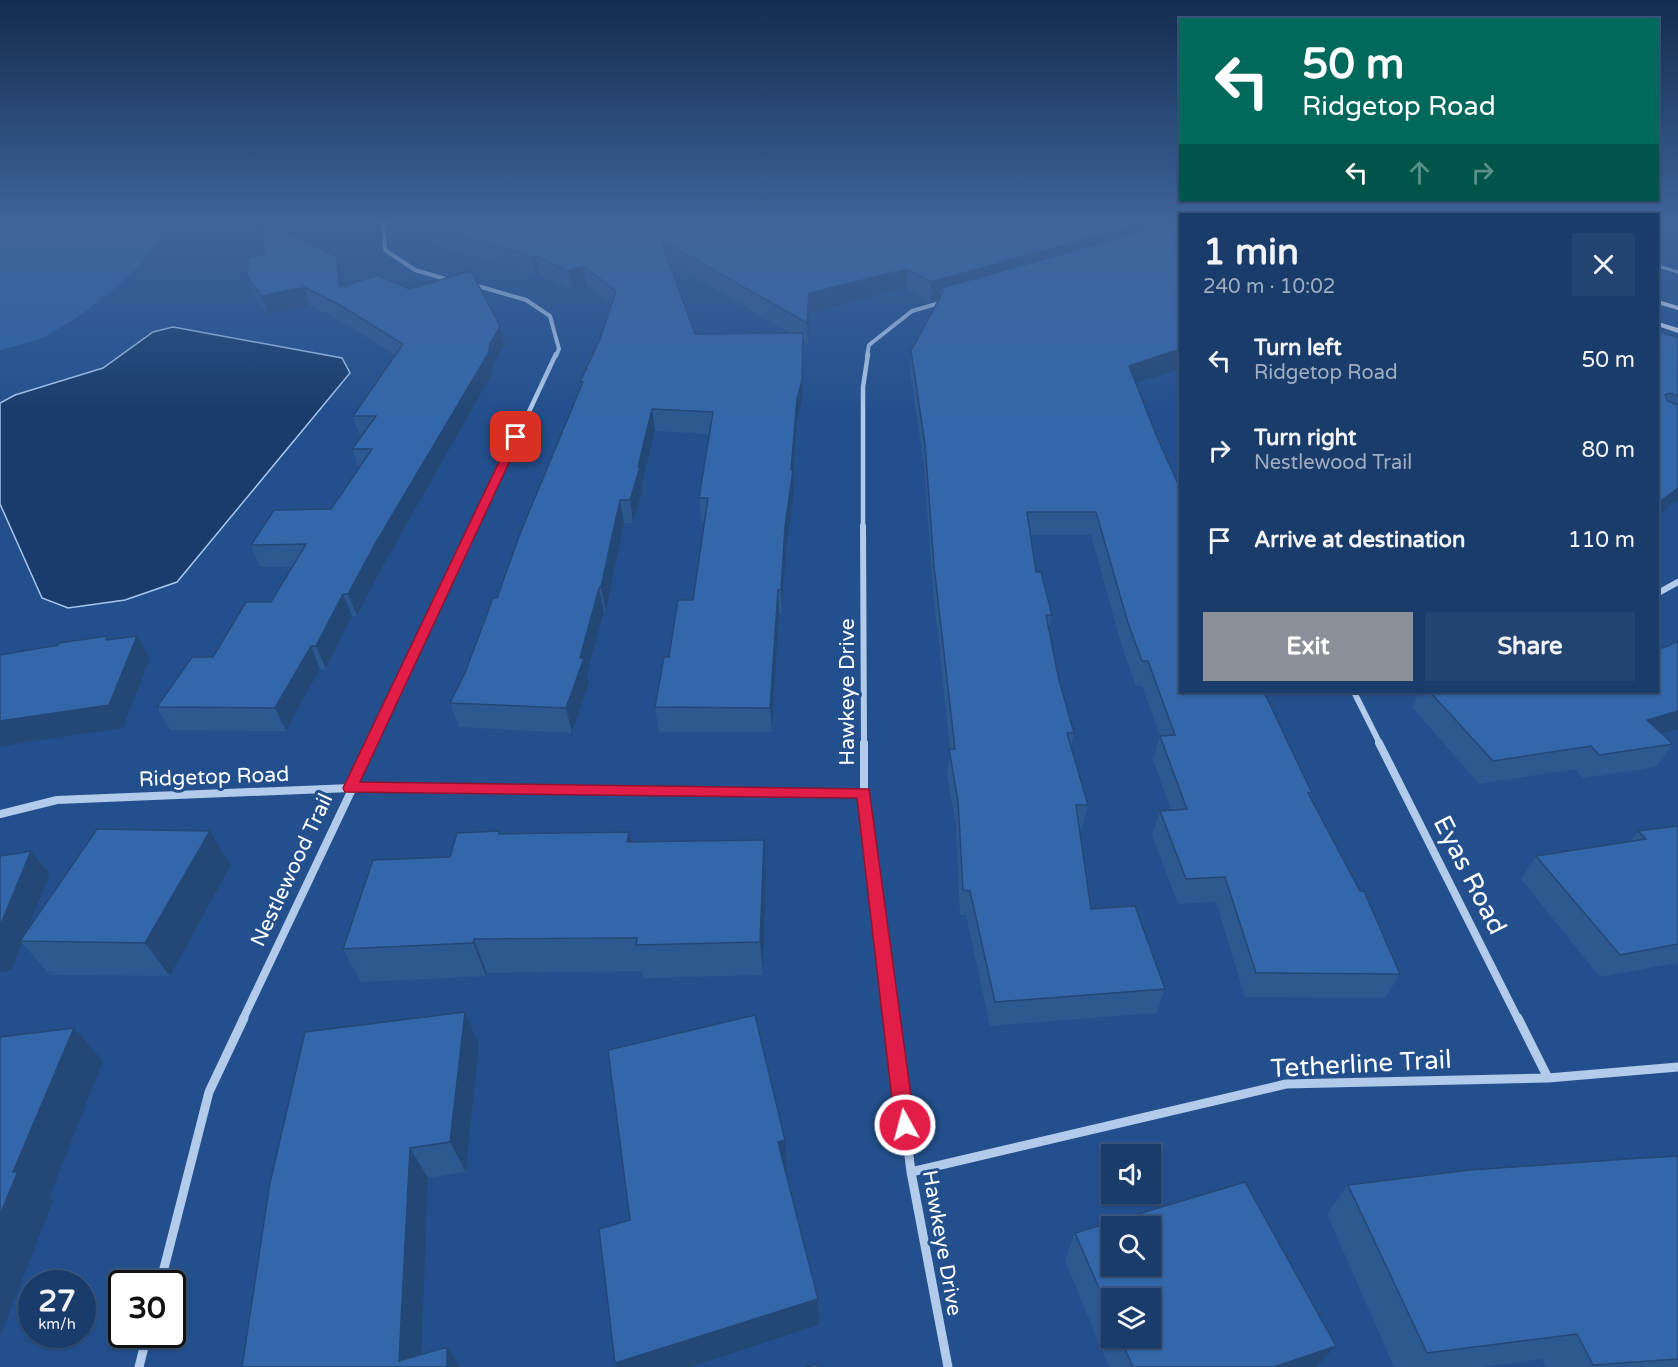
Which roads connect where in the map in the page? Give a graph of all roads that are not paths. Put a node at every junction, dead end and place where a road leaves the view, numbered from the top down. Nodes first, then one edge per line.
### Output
1 (470, 284) edge
2 (945, 301) edge
3 (1659, 302) edge
4 (1678, 308) edge
5 (1659, 324) edge
6 (1678, 331) edge
7 (1678, 582) edge
8 (1659, 592) edge
9 (1355, 693) edge
10 (350, 788) junction
11 (864, 793) junction
12 (0, 814) edge
13 (1678, 1066) edge
14 (1548, 1078) junction
15 (911, 1172) junction
16 (164, 1270) edge
17 (144, 1348) edge
18 (139, 1367) edge
19 (948, 1367) edge

1 - 10 street, Nestlewood Trail
2 - 11 street, Hawkeye Drive
3 - 4 main road
5 - 6 main road
7 - 8 street
9 - 14 street, Eyas Road
10 - 11 street, Ridgetop Road
10 - 12 street, Ridgetop Road
10 - 16 street, Nestlewood Trail
11 - 15 street, Hawkeye Drive
13 - 14 street, Tetherline Trail
14 - 15 street, Tetherline Trail
15 - 19 street, Hawkeye Drive
17 - 18 street

